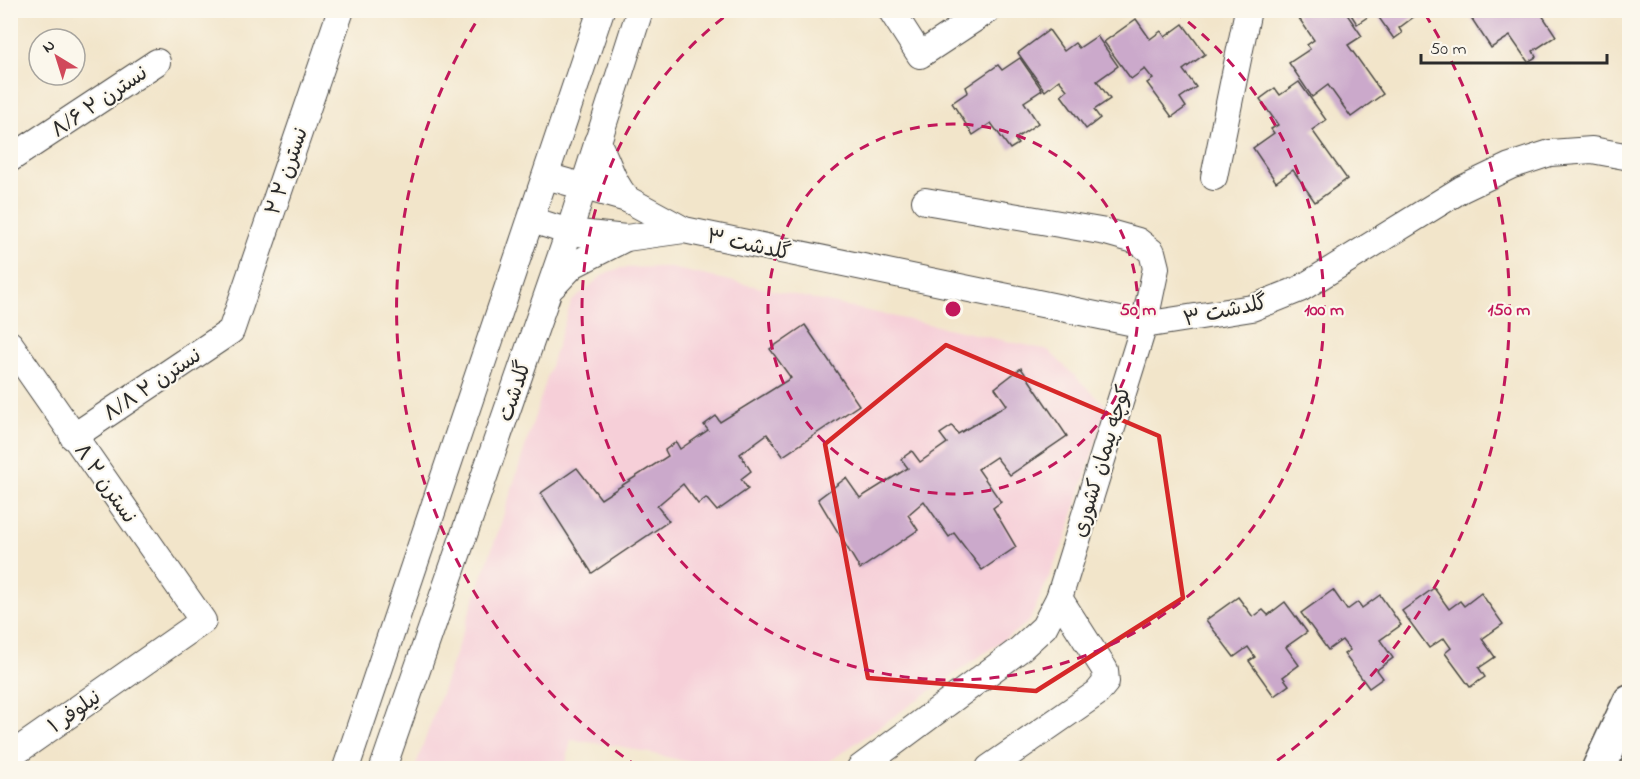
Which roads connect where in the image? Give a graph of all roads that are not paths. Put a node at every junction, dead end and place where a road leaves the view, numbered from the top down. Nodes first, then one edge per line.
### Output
1 (341, 10) edge
2 (601, 10) edge
3 (639, 10) edge
4 (891, 10) edge
5 (988, 10) edge
6 (1248, 10) edge
7 (157, 62) dead end
8 (597, 142) junction
9 (1629, 157) edge
10 (10, 159) edge
11 (546, 176) junction
12 (1214, 177) dead end
13 (582, 187) junction
14 (627, 199) junction
15 (925, 201) dead end
16 (532, 220) junction
17 (684, 230) junction
18 (569, 232) junction
19 (626, 238) junction
20 (549, 291) junction
21 (1144, 325) junction
22 (231, 331) joint
23 (10, 344) edge
24 (73, 436) junction
25 (1059, 598) junction
26 (203, 621) joint
27 (1629, 701) edge
28 (358, 737) junction
29 (10, 757) edge
30 (387, 760) edge
31 (17, 768) edge
32 (346, 768) edge
33 (860, 768) edge
34 (989, 768) edge
35 (1599, 768) edge

1 - 22 street, ۲ نسترن ۲
2 - 11 street, گلدشت
3 - 8 street, گلدشت
4 - 5 street
6 - 12 street
7 - 10 street, ۸/۶ نسترن ۲
8 - 13 street, گلدشت
8 - 14 street
9 - 21 street, گلدشت ۳
11 - 13 street
11 - 16 street, گلدشت
13 - 14 street
13 - 18 street, گلدشت
14 - 17 street
15 - 21 street, کوچه پیمان کشوری
16 - 18 street
16 - 28 street, گلدشت
17 - 19 street
17 - 21 street, گلدشت ۳
18 - 19 street
18 - 20 street, گلدشت
19 - 20 street
20 - 30 street, گلدشت
21 - 25 street, کوچه پیمان کشوری
22 - 24 street, ۸/۸ نسترن ۲
23 - 24 street, ۸ نسترن ۲
24 - 26 street, ۸ نسترن ۲
25 - 33 street, کوچه پیمان کشوری
25 - 34 street
26 - 29 street, ۱ نیلوفر
27 - 35 main road
28 - 30 street
28 - 32 street, گلدشت
29 - 31 street

